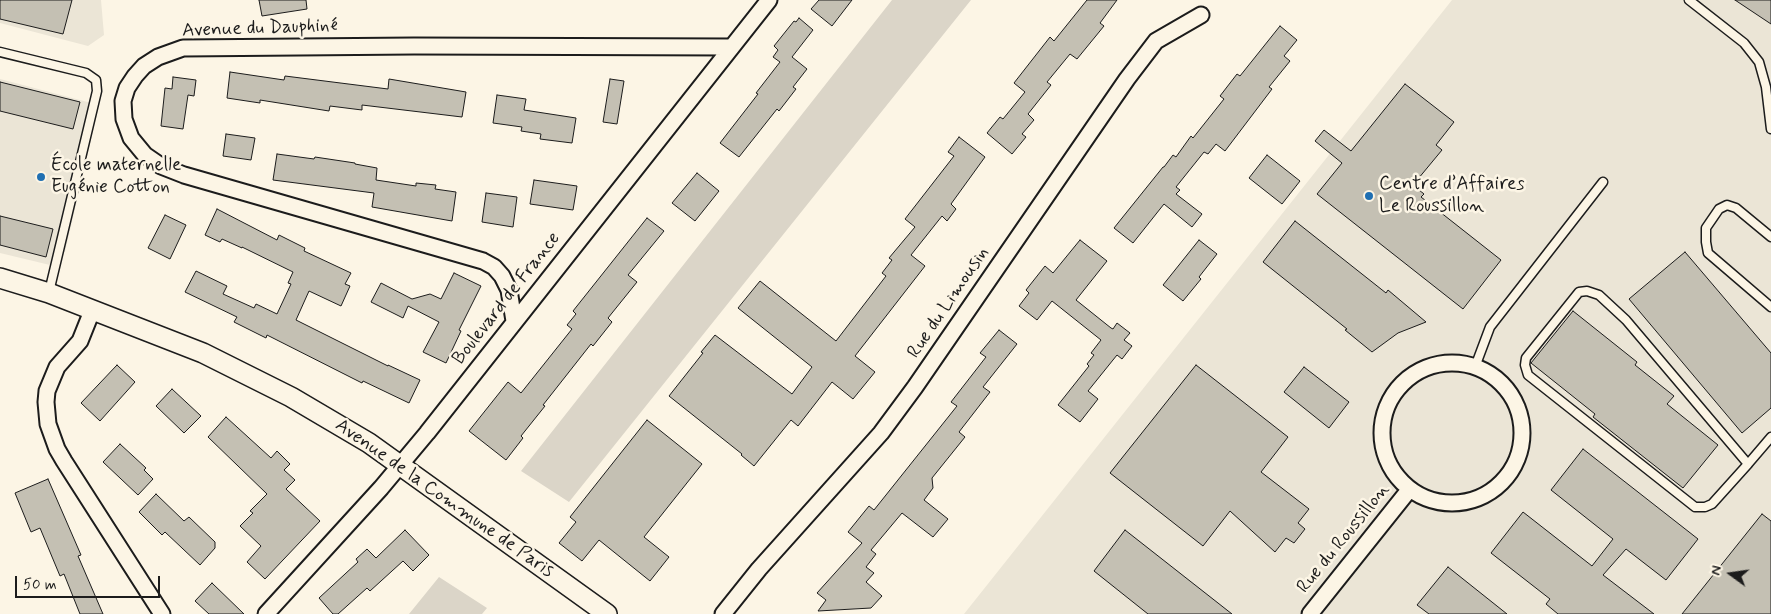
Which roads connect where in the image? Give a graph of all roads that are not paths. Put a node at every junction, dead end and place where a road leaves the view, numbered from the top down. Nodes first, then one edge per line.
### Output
1 (768, 0) edge
2 (1688, 0) edge
3 (1201, 15) dead end
4 (731, 48) junction
5 (0, 52) edge
6 (1771, 129) edge
7 (1603, 182) dead end
8 (1771, 237) edge
9 (0, 278) edge
10 (49, 293) junction
11 (1771, 306) edge
12 (92, 311) junction
13 (514, 321) junction
14 (1476, 367) junction
15 (1771, 437) edge
16 (1748, 464) junction
17 (400, 466) junction
18 (1409, 490) junction
19 (162, 614) edge
20 (266, 614) edge
21 (607, 614) edge
22 (723, 614) edge
23 (1310, 614) edge

1 - 4 street, Boulevard de France
2 - 6 lane
3 - 22 street, Rue du Limousin
4 - 13 street, Boulevard de France
4 - 13 street, Avenue du Dauphiné
5 - 10 lane
7 - 14 lane
8 - 11 lane
9 - 10 street, Avenue de la Commune de Paris
10 - 12 street, Avenue de la Commune de Paris
12 - 17 street, Avenue de la Commune de Paris
12 - 19 street
13 - 17 street, Boulevard de France
14 - 18 street, Rue du Roussillon
14 - 18 street, Rue du Roussillon
15 - 16 lane
16 - 16 lane
17 - 20 street, Boulevard de France
17 - 21 street, Avenue de la Commune de Paris
18 - 23 street, Rue du Roussillon

